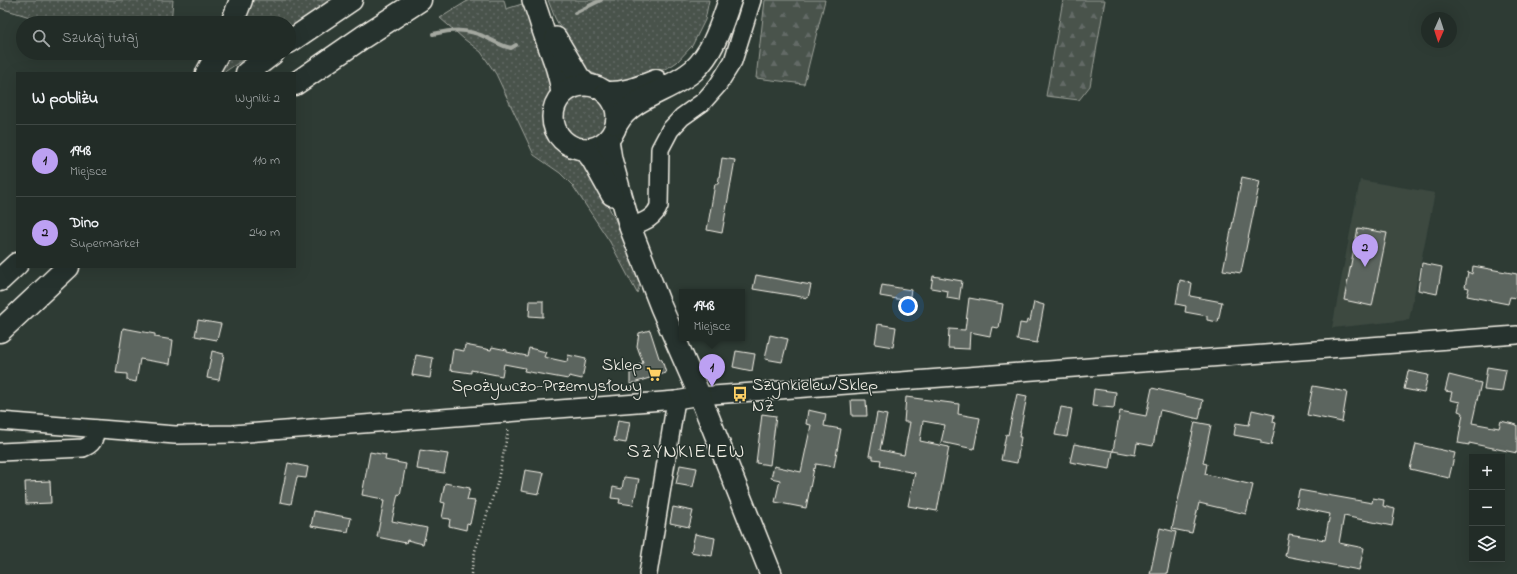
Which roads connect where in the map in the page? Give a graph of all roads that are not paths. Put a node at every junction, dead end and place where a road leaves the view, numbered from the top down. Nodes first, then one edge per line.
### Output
1 (241, 0) edge
2 (351, 0) edge
3 (420, 0) edge
4 (717, 0) edge
5 (730, 0) edge
6 (752, 0) edge
7 (536, 6) edge
8 (235, 16) edge
9 (296, 37) edge
10 (214, 60) edge
11 (264, 60) edge
12 (208, 72) edge
13 (247, 72) edge
14 (296, 83) edge
15 (586, 84) junction
16 (607, 93) junction
17 (562, 94) junction
18 (612, 132) junction
19 (584, 149) junction
20 (629, 223) junction
21 (16, 265) edge
22 (67, 268) edge
23 (0, 280) edge
24 (0, 331) edge
25 (1517, 335) edge
26 (700, 396) junction
27 (676, 400) junction
28 (0, 421) edge
29 (96, 429) junction
30 (0, 452) edge
31 (648, 574) edge
32 (771, 574) edge

1 - 8 highway
2 - 9 highway
3 - 14 highway
4 - 16 highway
5 - 18 highway
6 - 20 street
7 - 15 main road
7 - 17 main road
10 - 12 highway
11 - 13 highway
15 - 16 main road
15 - 17 main road
16 - 18 main road
17 - 19 main road
18 - 19 main road
18 - 20 main road
19 - 20 main road
20 - 26 main road
21 - 23 highway
22 - 24 highway
25 - 26 street
26 - 27 street
26 - 32 main road
27 - 29 street
27 - 31 street
28 - 29 street
29 - 30 street

